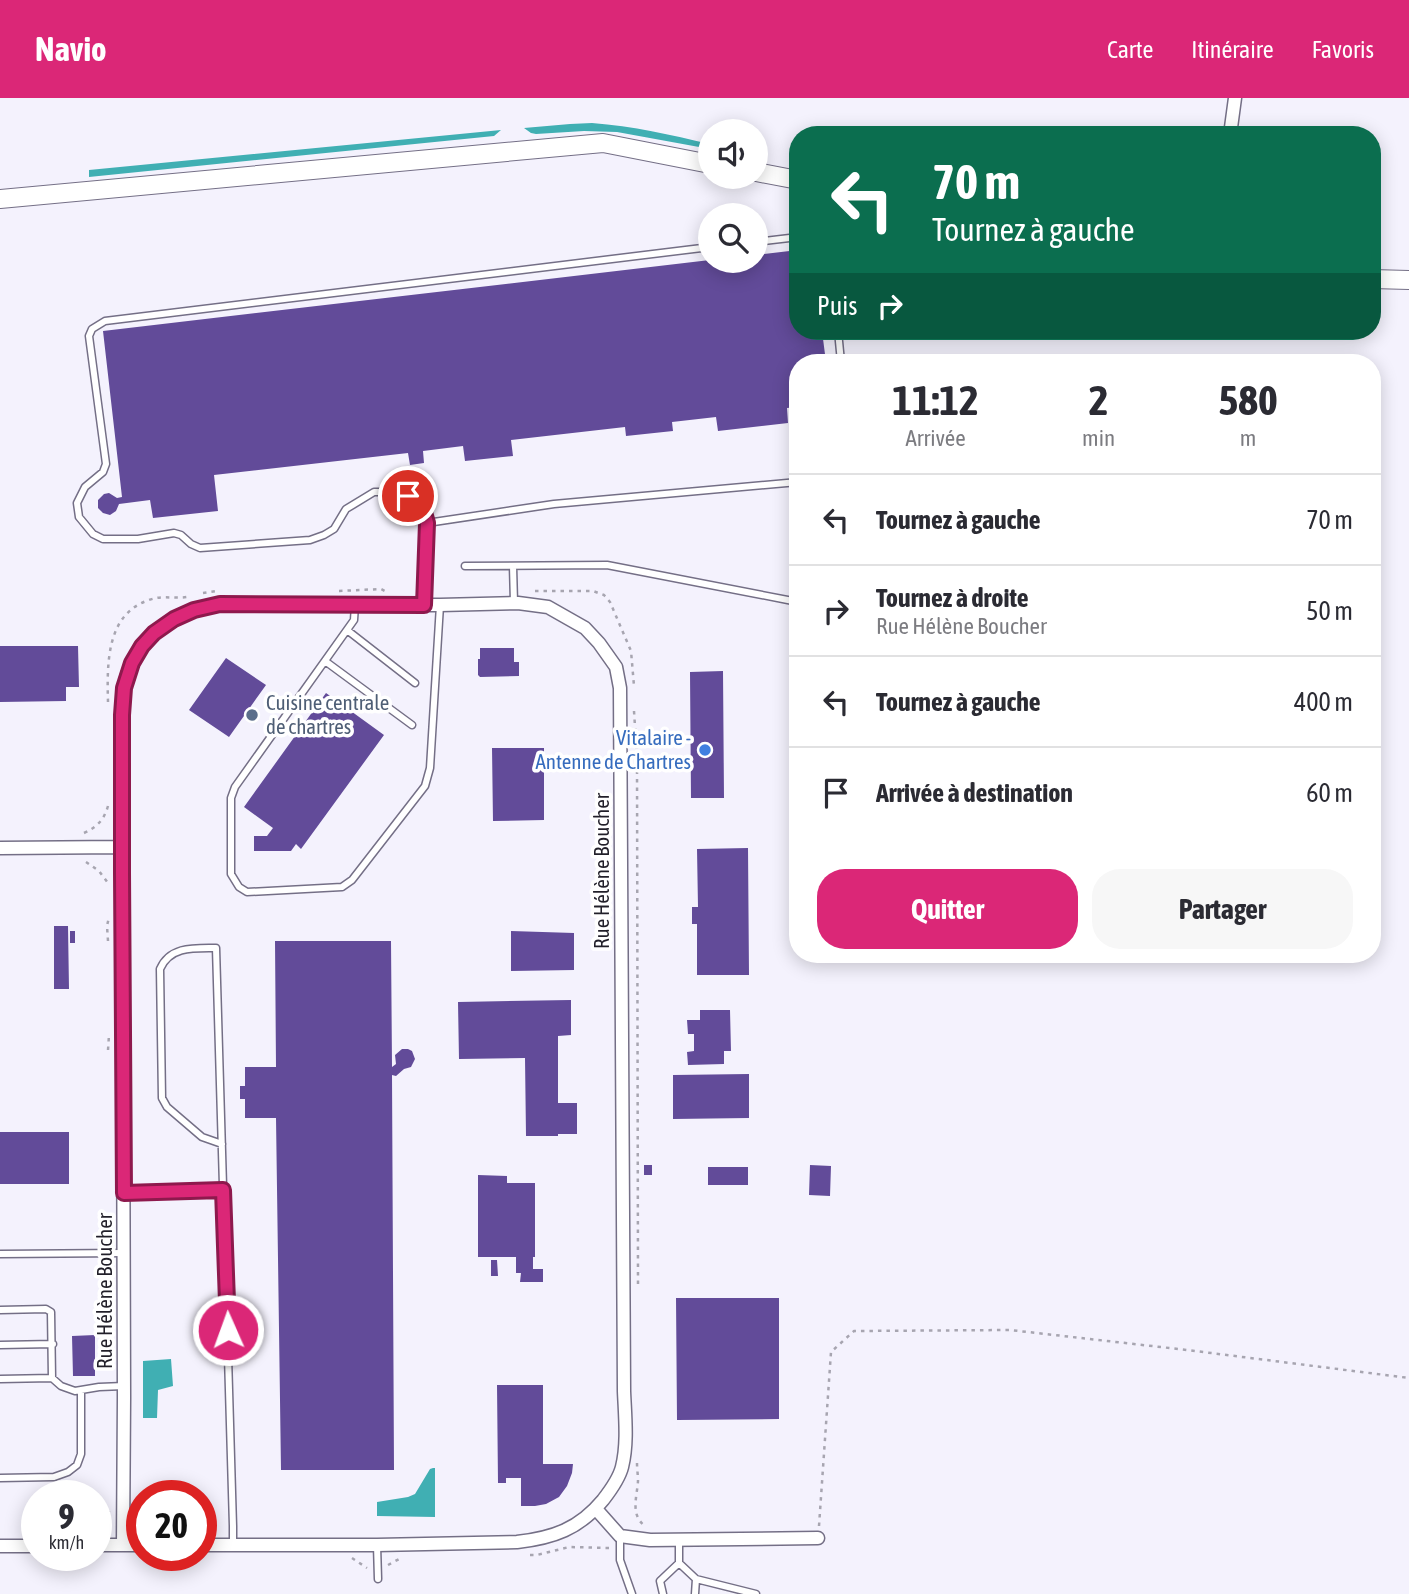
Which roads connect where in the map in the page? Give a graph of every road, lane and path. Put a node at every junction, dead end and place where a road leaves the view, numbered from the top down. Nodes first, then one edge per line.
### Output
1 (1235, 98) edge
2 (1231, 126) edge
3 (698, 162) edge
4 (768, 174) edge
5 (789, 178) edge
6 (0, 199) edge
7 (789, 238) edge
8 (768, 241) edge
9 (698, 248) edge
10 (1381, 279) edge
11 (1409, 280) edge
12 (789, 483) edge
13 (427, 523) junction
14 (465, 566) dead end
15 (513, 566) junction
16 (223, 591) dead end
17 (329, 592) dead end
18 (391, 592) dead end
19 (199, 594) dead end
20 (192, 597) dead end
21 (514, 597) junction
22 (789, 601) edge
23 (355, 605) junction
24 (424, 605) junction
25 (440, 605) junction
26 (347, 629) junction
27 (325, 660) junction
28 (415, 682) dead end
29 (634, 692) dead end
30 (634, 704) dead end
31 (108, 708) dead end
32 (412, 725) dead end
33 (110, 802) dead end
34 (79, 835) dead end
35 (122, 847) junction
36 (0, 848) edge
37 (222, 1144) junction
38 (223, 1190) junction
39 (124, 1193) junction
40 (124, 1253) junction
41 (0, 1254) edge
42 (638, 1291) dead end
43 (0, 1310) edge
44 (0, 1345) edge
45 (53, 1345) junction
46 (52, 1378) junction
47 (1409, 1378) edge
48 (0, 1379) edge
49 (124, 1385) junction
50 (81, 1390) junction
51 (638, 1453) dead end
52 (0, 1478) edge
53 (596, 1509) junction
54 (650, 1528) dead end
55 (620, 1536) junction
56 (818, 1538) joint
57 (680, 1540) junction
58 (123, 1545) joint
59 (217, 1545) edge
60 (233, 1545) junction
61 (377, 1545) junction
62 (0, 1546) edge
63 (112, 1547) edge
64 (21, 1549) edge
65 (679, 1563) junction
66 (378, 1579) dead end
67 (696, 1579) junction
68 (632, 1594) edge
69 (663, 1594) edge
70 (695, 1594) edge
71 (756, 1594) edge

1 - 2 street
3 - 6 main road
4 - 5 main road
7 - 8 lane
9 - 13 lane
10 - 11 main road
12 - 13 lane
13 - 24 lane
14 - 15 lane
15 - 21 lane
15 - 22 lane
16 - 19 path
17 - 18 path
20 - 31 path
21 - 25 street, Rue Hélène Boucher
21 - 29 path
21 - 53 street, Rue Hélène Boucher
23 - 24 street, Rue Hélène Boucher
23 - 26 lane
23 - 35 street, Rue Hélène Boucher
24 - 25 street, Rue Hélène Boucher
25 - 27 lane
26 - 27 lane
26 - 28 lane
27 - 32 lane
30 - 42 path
33 - 34 path
35 - 36 street
35 - 39 street, Rue Hélène Boucher
37 - 37 lane
37 - 38 lane
38 - 39 lane
38 - 60 lane
39 - 40 street, Rue Hélène Boucher
40 - 41 lane
40 - 49 street, Rue Hélène Boucher
43 - 45 lane
44 - 45 lane
45 - 46 lane
46 - 48 lane
46 - 50 lane
47 - 56 path
49 - 50 lane
49 - 58 street, Rue Hélène Boucher
50 - 52 lane
51 - 54 path
53 - 55 street
53 - 61 street, Rue Hélène Boucher
55 - 57 street
55 - 68 lane
56 - 57 street
57 - 65 lane
58 - 63 street
59 - 60 street, Rue Hélène Boucher
60 - 61 street, Rue Hélène Boucher
61 - 66 lane
62 - 64 street
65 - 67 lane
65 - 69 lane
67 - 70 lane
67 - 71 lane

